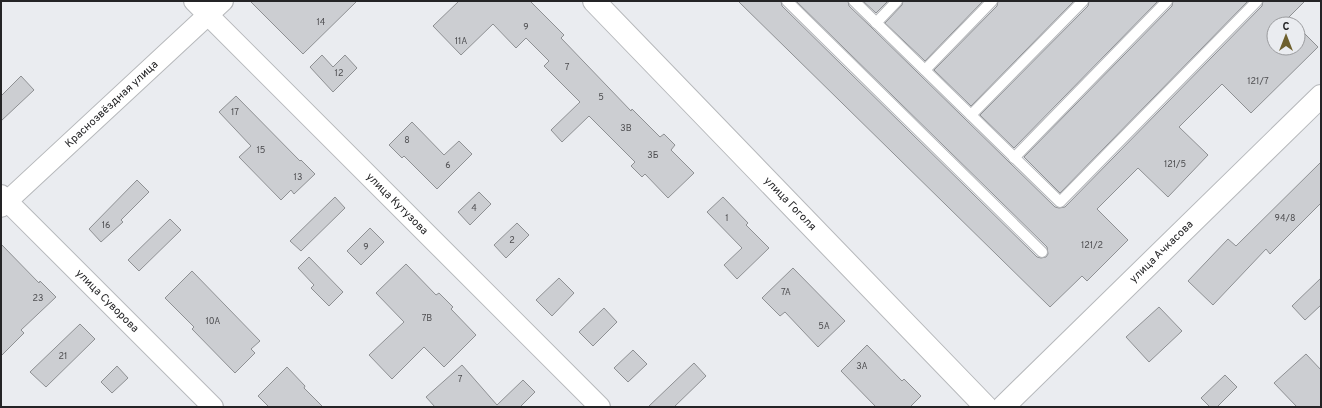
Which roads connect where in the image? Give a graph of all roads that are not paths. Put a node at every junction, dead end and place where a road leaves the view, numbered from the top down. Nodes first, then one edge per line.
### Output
1 (194, 1) edge
2 (223, 1) edge
3 (594, 1) edge
4 (787, 1) edge
5 (854, 1) edge
6 (897, 1) edge
7 (992, 1) edge
8 (1083, 1) edge
9 (1167, 1) edge
10 (1257, 1) edge
11 (208, 15) junction
12 (876, 23) junction
13 (925, 70) junction
14 (1321, 96) edge
15 (971, 115) junction
16 (1014, 158) junction
17 (3, 201) edge
18 (1042, 252) dead end
19 (213, 407) edge
20 (600, 407) edge
21 (986, 407) edge
22 (1003, 407) edge

1 - 11 street, улица Кутузова
2 - 11 street, Краснозвёздная улица
3 - 21 main road, улица Гоголя
4 - 18 lane
5 - 12 lane
6 - 12 lane
7 - 13 lane
8 - 15 lane
9 - 16 lane
10 - 16 lane
11 - 17 street, Краснозвёздная улица
11 - 20 street, улица Кутузова
12 - 13 lane
13 - 15 lane
14 - 22 main road, улица Ачкасова
15 - 16 lane
17 - 19 street, улица Суворова

